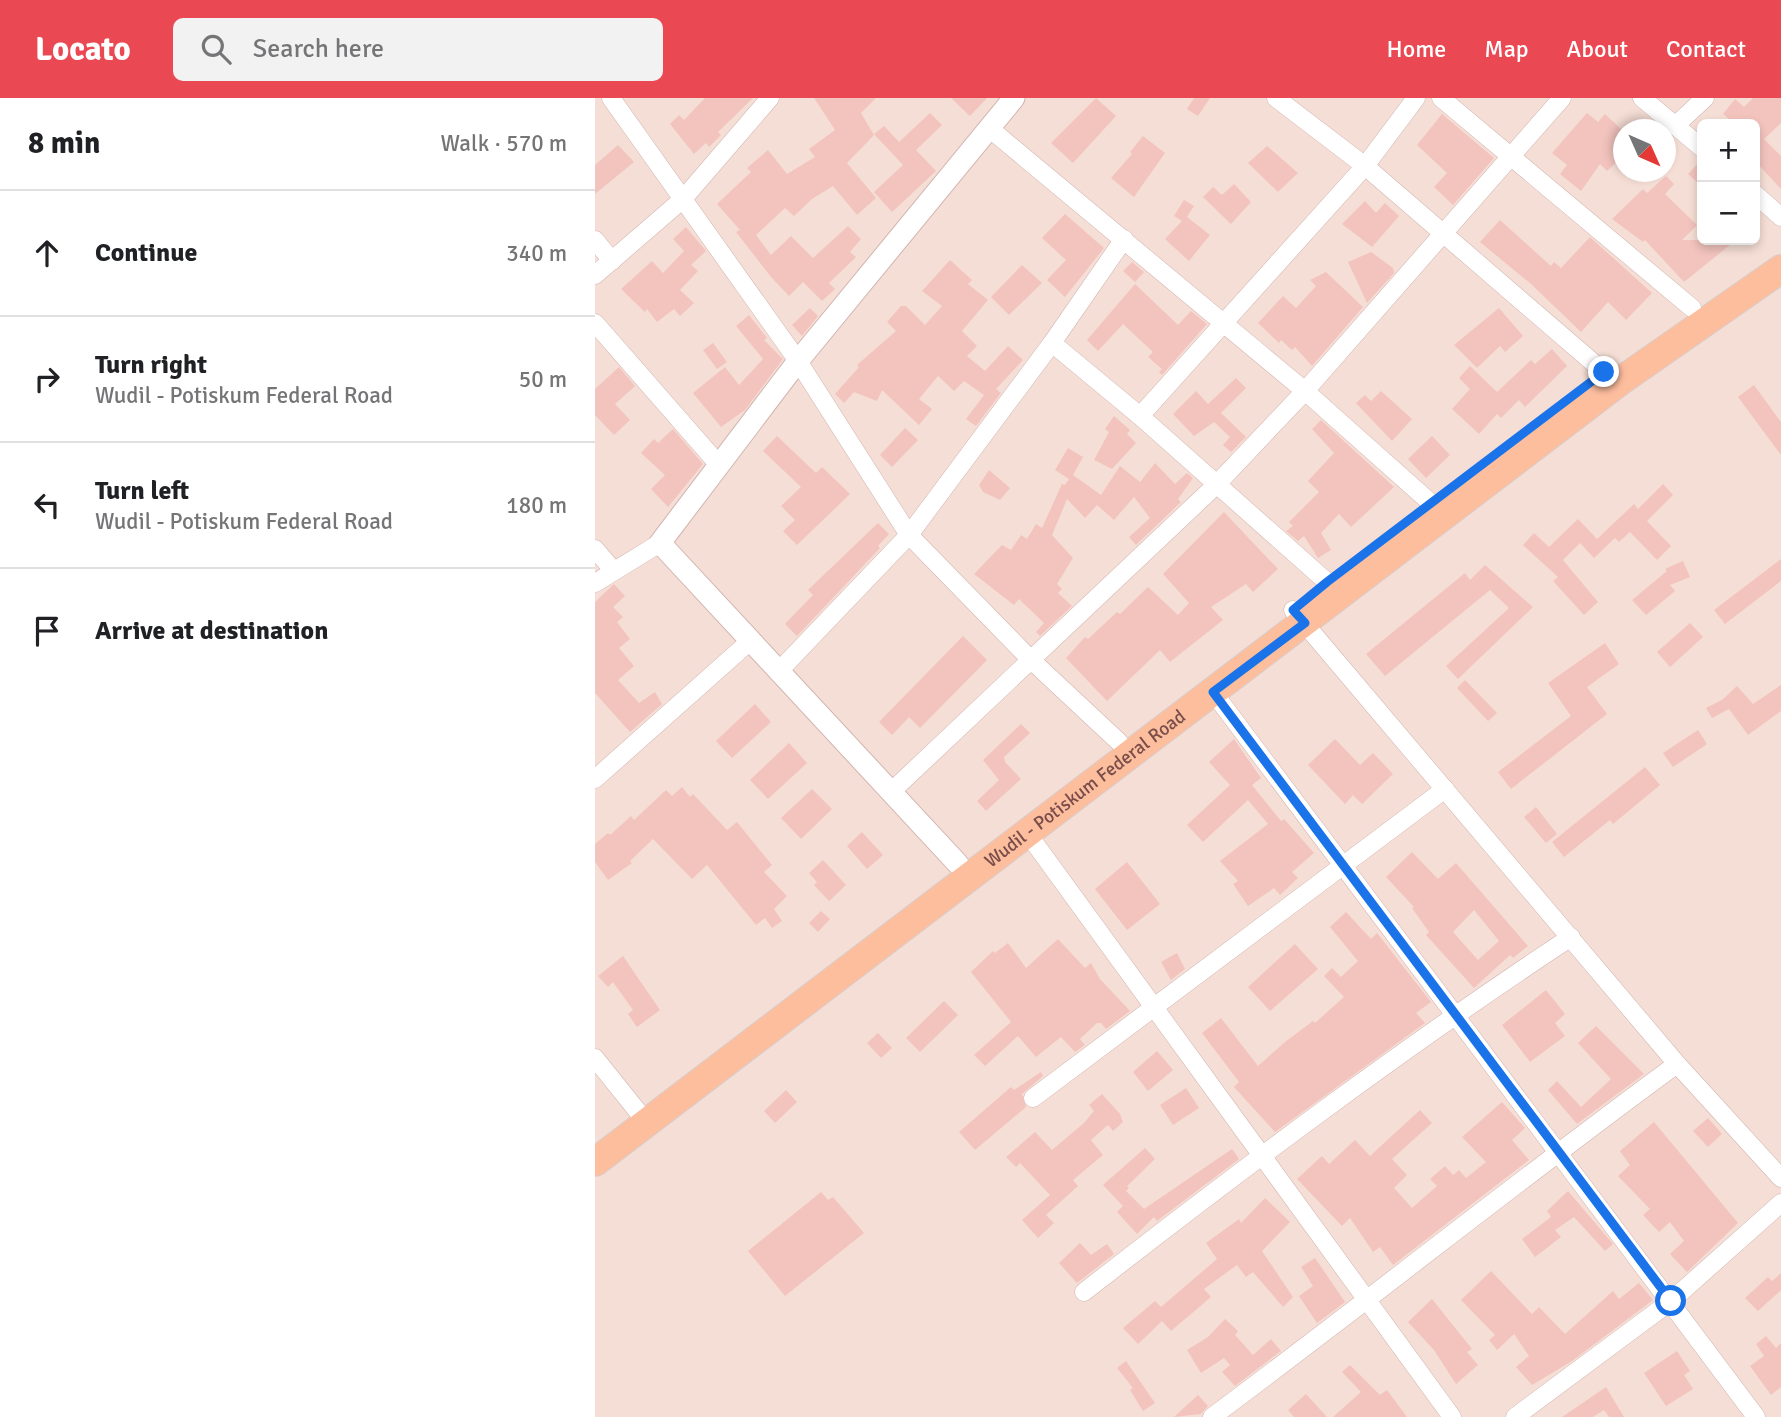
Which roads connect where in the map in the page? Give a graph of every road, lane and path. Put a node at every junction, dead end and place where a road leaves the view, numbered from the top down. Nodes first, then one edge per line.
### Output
1 (611, 98) edge
2 (770, 98) edge
3 (1014, 98) edge
4 (1276, 98) edge
5 (1416, 98) edge
6 (1441, 98) edge
7 (1562, 98) edge
8 (1642, 98) edge
9 (1705, 98) edge
10 (1668, 119) edge
11 (1676, 125) joint
12 (989, 128) junction
13 (1697, 144) edge
14 (1512, 154) junction
15 (1365, 166) junction
16 (1760, 198) edge
17 (683, 200) junction
18 (1781, 217) edge
19 (1443, 231) junction
20 (1124, 239) junction
21 (595, 240) edge
22 (1781, 249) edge
23 (611, 261) junction
24 (1781, 269) edge
25 (595, 275) edge
26 (1692, 308) junction
27 (1224, 322) junction
28 (595, 323) edge
29 (1052, 343) junction
30 (798, 361) junction
31 (1604, 372) junction
32 (1305, 391) junction
33 (1140, 416) junction
34 (719, 465) junction
35 (1216, 485) junction
36 (1432, 503) junction
37 (909, 535) junction
38 (660, 543) junction
39 (595, 549) edge
40 (613, 570) junction
41 (1327, 582) junction
42 (595, 583) edge
43 (1299, 616) junction
44 (750, 642) junction
45 (1030, 658) junction
46 (778, 672) junction
47 (1213, 692) junction
48 (1119, 742) junction
49 (595, 779) edge
50 (1445, 789) junction
51 (892, 791) junction
52 (1028, 834) junction
53 (1343, 863) junction
54 (958, 864) junction
55 (1571, 937) junction
56 (1155, 1009) junction
57 (1456, 1013) junction
58 (595, 1058) edge
59 (1677, 1064) junction
60 (1033, 1098) dead end
61 (642, 1116) junction
62 (595, 1141) edge
63 (1558, 1150) junction
64 (1260, 1154) junction
65 (595, 1162) edge
66 (1781, 1178) edge
67 (1781, 1203) edge
68 (1084, 1292) dead end
69 (1367, 1301) junction
70 (1671, 1301) junction
71 (1212, 1417) edge
72 (1452, 1417) edge
73 (1515, 1417) edge
74 (1756, 1417) edge

1 - 17 street
2 - 17 street
3 - 12 street
4 - 15 street
5 - 15 street
6 - 14 street
7 - 14 street
8 - 10 street
9 - 11 street
11 - 13 street
12 - 20 street
12 - 30 street
14 - 19 street
14 - 26 street
15 - 19 street
15 - 27 street
16 - 18 street
17 - 23 street
17 - 30 street
19 - 31 street
19 - 32 street
20 - 27 street
20 - 29 street
21 - 23 street
22 - 26 main road, Wudil - Potiskum Federal Road
23 - 25 street
24 - 43 main road, Wudil - Potiskum Federal Road
26 - 31 main road, Wudil - Potiskum Federal Road
27 - 32 street
27 - 33 street
28 - 34 street
29 - 33 street
29 - 37 street
30 - 34 street
30 - 37 street
31 - 36 main road, Wudil - Potiskum Federal Road
32 - 35 street
32 - 36 street
33 - 35 street
34 - 38 street
35 - 41 street
35 - 45 street
36 - 41 main road, Wudil - Potiskum Federal Road
37 - 45 street
37 - 46 street
38 - 40 street
38 - 44 street
39 - 40 street
40 - 42 street
41 - 43 main road, Wudil - Potiskum Federal Road
43 - 47 main road, Wudil - Potiskum Federal Road
43 - 48 main road, Wudil - Potiskum Federal Road
43 - 50 street
44 - 46 street
44 - 49 street
45 - 48 street
45 - 51 street
46 - 51 street
47 - 52 main road, Wudil - Potiskum Federal Road
47 - 53 street
48 - 54 main road, Wudil - Potiskum Federal Road
50 - 53 street
50 - 55 street
51 - 54 street
52 - 56 street
52 - 61 main road, Wudil - Potiskum Federal Road
53 - 56 street
53 - 57 street
54 - 61 main road, Wudil - Potiskum Federal Road
55 - 57 street
55 - 59 street
56 - 60 street
56 - 64 street
57 - 63 street
57 - 64 street
58 - 61 street
59 - 63 street
59 - 66 street
61 - 62 main road, Wudil - Potiskum Federal Road
61 - 65 main road, Wudil - Potiskum Federal Road
63 - 69 street
63 - 70 street
64 - 68 street
64 - 69 street
67 - 70 street
69 - 71 street
69 - 72 street
70 - 73 street
70 - 74 street

